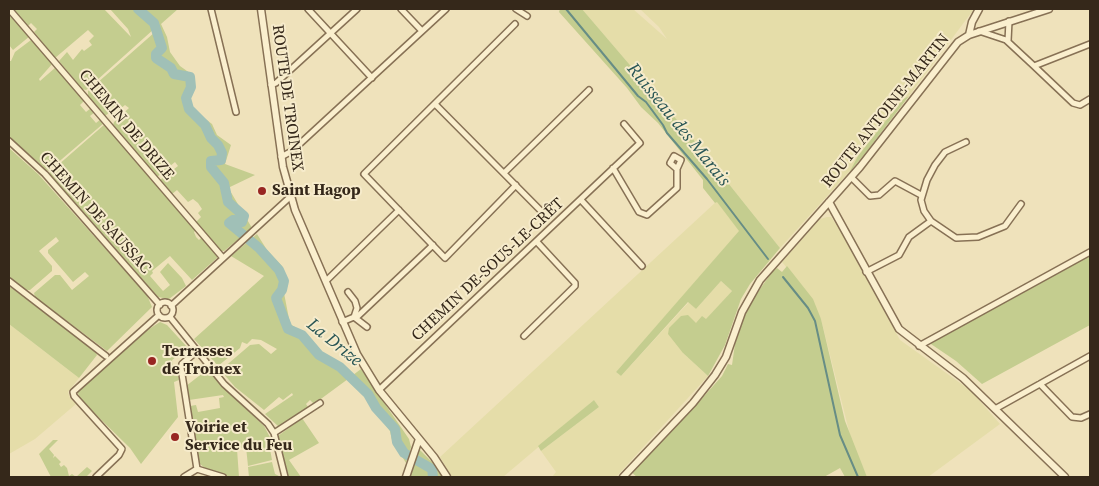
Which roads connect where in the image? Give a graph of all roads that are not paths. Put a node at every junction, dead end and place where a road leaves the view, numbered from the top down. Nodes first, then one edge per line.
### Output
1 (9, 9) edge
2 (211, 9) edge
3 (261, 9) edge
4 (308, 9) edge
5 (357, 9) edge
6 (401, 9) edge
7 (446, 9) edge
8 (516, 9) edge
9 (979, 9) edge
10 (1049, 9) edge
11 (527, 16) dead end
12 (1009, 21) junction
13 (515, 24) dead end
14 (422, 31) junction
15 (979, 31) junction
16 (330, 34) junction
17 (969, 35) junction
18 (1008, 41) junction
19 (1090, 44) edge
20 (1034, 66) junction
21 (372, 78) junction
22 (271, 85) junction
23 (590, 90) dead end
24 (1090, 99) edge
25 (435, 104) junction
26 (236, 112) dead end
27 (624, 124) dead end
28 (9, 142) edge
29 (966, 142) dead end
30 (281, 157) junction
31 (613, 168) junction
32 (677, 169) dead end
33 (504, 174) junction
34 (851, 177) junction
35 (516, 185) junction
36 (921, 195) junction
37 (290, 196) junction
38 (581, 200) junction
39 (830, 202) junction
40 (1021, 204) dead end
41 (399, 210) junction
42 (548, 217) dead end
43 (931, 221) junction
44 (537, 242) junction
45 (433, 245) junction
46 (1090, 252) edge
47 (223, 258) junction
48 (642, 266) dead end
49 (866, 272) junction
50 (9, 281) edge
51 (326, 281) junction
52 (348, 292) dead end
53 (160, 305) junction
54 (171, 306) junction
55 (159, 315) junction
56 (170, 316) junction
57 (355, 317) junction
58 (342, 322) junction
59 (367, 328) dead end
60 (524, 336) dead end
61 (919, 346) junction
62 (197, 351) junction
63 (106, 356) dead end
64 (1090, 356) edge
65 (1040, 384) junction
66 (379, 390) junction
67 (320, 403) dead end
68 (995, 409) junction
69 (1090, 414) edge
70 (274, 433) junction
71 (419, 439) junction
72 (197, 469) junction
73 (96, 477) edge
74 (184, 477) edge
75 (223, 477) edge
76 (285, 477) edge
77 (406, 477) edge
78 (447, 477) edge
79 (623, 477) edge
80 (1065, 477) edge

1 - 47 street, CHEMIN DE DRIZE
2 - 26 street
3 - 22 street, ROUTE DE TROINEX
4 - 16 street
5 - 16 street
6 - 14 street
7 - 14 street
8 - 11 street
9 - 17 street
10 - 12 street, ROUTE ANTOINE-MARTIN
12 - 15 street, ROUTE ANTOINE-MARTIN
12 - 18 street
13 - 25 street
14 - 21 street
15 - 17 street, ROUTE ANTOINE-MARTIN
15 - 18 street
16 - 21 street
16 - 22 street
17 - 34 street, ROUTE ANTOINE-MARTIN
18 - 20 street
19 - 20 street
20 - 24 street
21 - 30 street
22 - 30 street, ROUTE DE TROINEX
23 - 33 street
25 - 33 street
25 - 41 street
27 - 31 street, CHEMIN DE-SOUS-LE-CRÊT
28 - 53 street, CHEMIN DE SAUSSAC
29 - 36 street
30 - 37 street, ROUTE DE TROINEX
31 - 32 street
31 - 38 street, CHEMIN DE-SOUS-LE-CRÊT
33 - 35 street
34 - 36 street
34 - 39 street, ROUTE ANTOINE-MARTIN
35 - 42 street
35 - 45 street
36 - 43 street
37 - 47 street
37 - 51 street, ROUTE DE TROINEX
38 - 44 street, CHEMIN DE-SOUS-LE-CRÊT
38 - 48 street
39 - 49 street
39 - 79 street, ROUTE ANTOINE-MARTIN
40 - 43 street
41 - 45 street
41 - 51 street
43 - 49 street
44 - 60 street
44 - 66 street, CHEMIN DE-SOUS-LE-CRÊT
45 - 57 street
46 - 61 street
47 - 54 street
49 - 61 street
50 - 63 street
51 - 58 street, ROUTE DE TROINEX
52 - 57 street
53 - 54 street
53 - 55 street
54 - 56 street
55 - 56 street
55 - 73 street
56 - 62 street
57 - 58 street
57 - 59 street
58 - 66 street, ROUTE DE TROINEX
61 - 68 street
62 - 70 street
62 - 72 street
64 - 65 street
65 - 68 street
65 - 69 street
66 - 71 street, ROUTE DE TROINEX
67 - 70 street
68 - 80 street
70 - 76 street
71 - 77 street
71 - 78 street, ROUTE DE TROINEX
72 - 74 street
72 - 75 street

